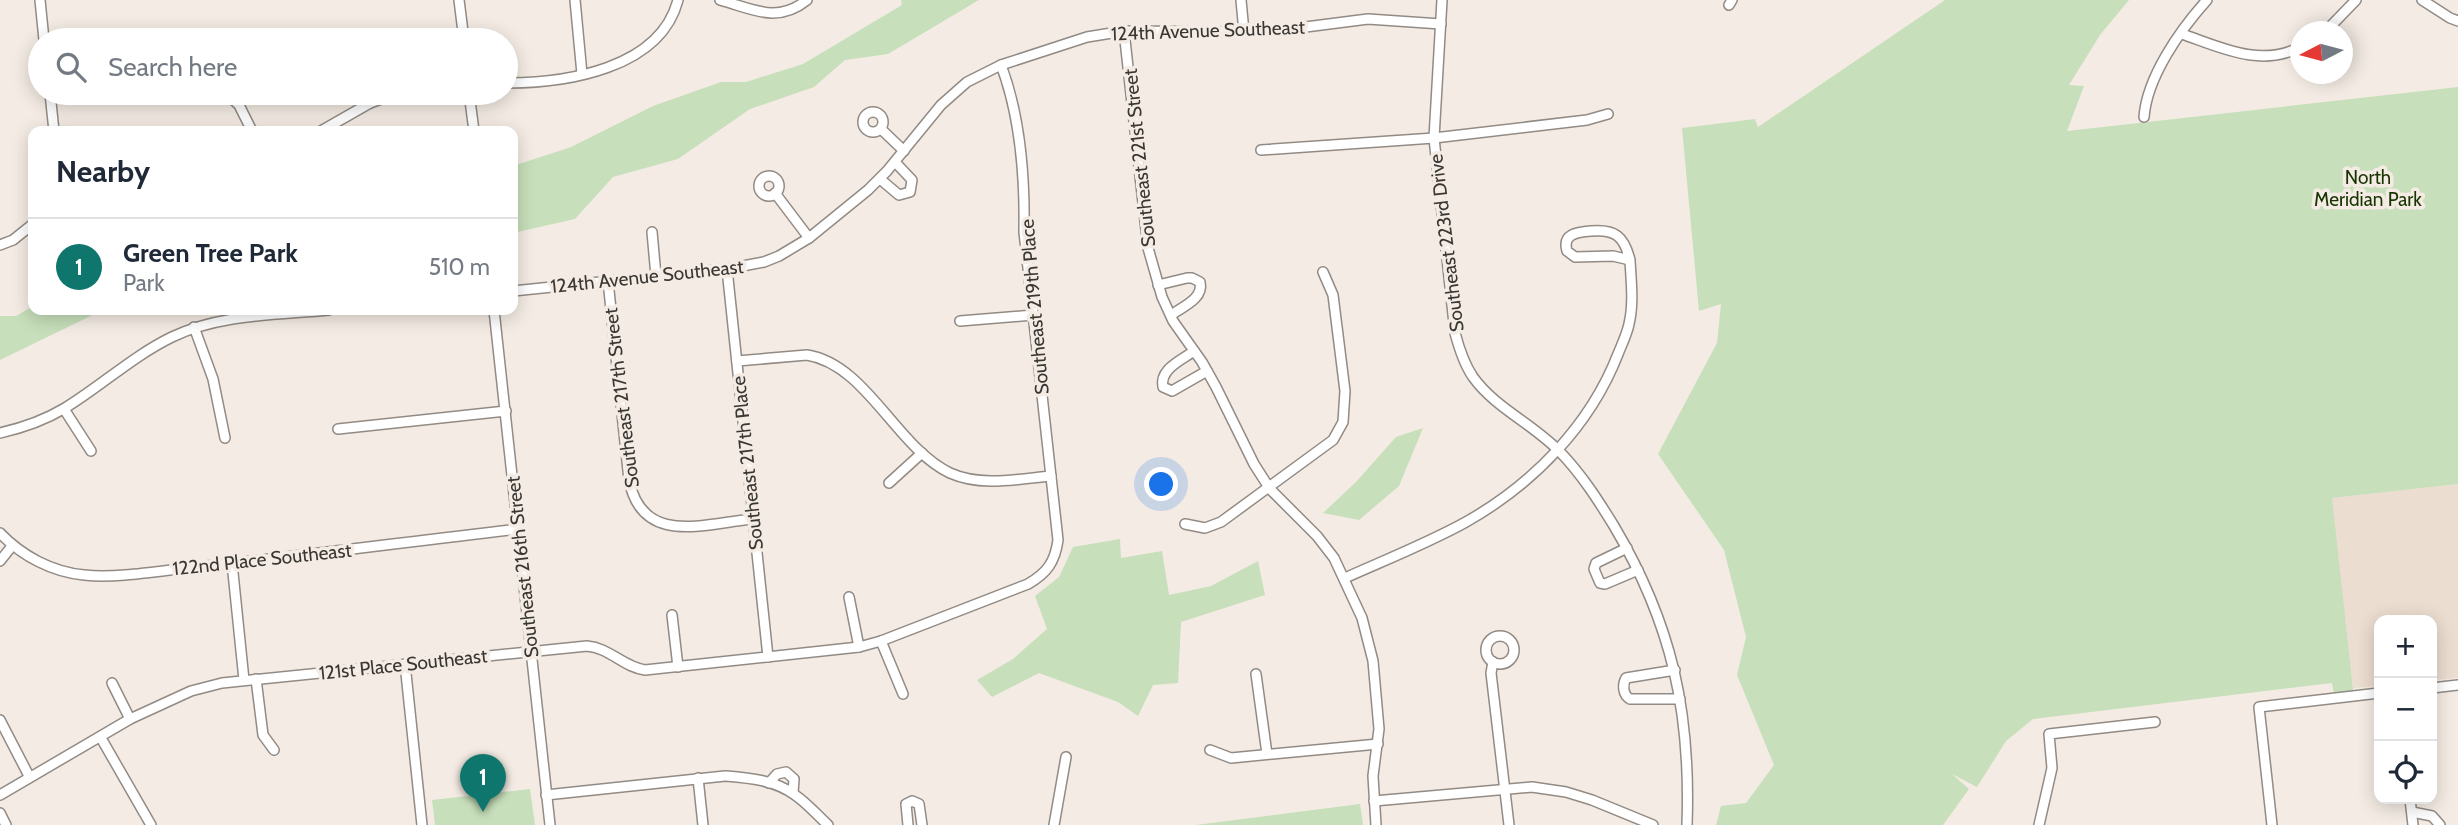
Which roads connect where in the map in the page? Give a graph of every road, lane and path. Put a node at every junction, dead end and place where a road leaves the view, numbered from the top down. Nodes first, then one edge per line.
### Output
1 (40, 0) edge
2 (459, 0) edge
3 (575, 0) edge
4 (678, 0) edge
5 (720, 0) edge
6 (807, 0) edge
7 (1241, 0) edge
8 (1442, 0) edge
9 (2207, 0) edge
10 (2356, 0) edge
11 (2422, 0) edge
12 (2336, 21) edge
13 (2458, 21) edge
14 (1441, 24) junction
15 (43, 28) edge
16 (462, 28) edge
17 (1124, 31) junction
18 (1244, 32) junction
19 (2182, 34) junction
20 (2290, 50) edge
21 (1001, 65) junction
22 (582, 74) junction
23 (518, 83) edge
24 (51, 105) edge
25 (239, 105) edge
26 (366, 105) edge
27 (471, 105) edge
28 (1608, 114) dead end
29 (2144, 117) dead end
30 (53, 126) edge
31 (250, 126) edge
32 (330, 126) edge
33 (473, 126) edge
34 (881, 129) dead end
35 (1434, 138) junction
36 (1261, 150) dead end
37 (904, 151) junction
38 (895, 162) junction
39 (880, 179) junction
40 (775, 194) dead end
41 (28, 228) edge
42 (652, 232) dead end
43 (809, 237) junction
44 (0, 245) edge
45 (1630, 260) junction
46 (727, 269) junction
47 (1323, 272) dead end
48 (656, 276) junction
49 (608, 281) junction
50 (1158, 285) junction
51 (518, 290) edge
52 (278, 315) edge
53 (495, 315) edge
54 (1033, 315) junction
55 (1171, 315) junction
56 (960, 321) dead end
57 (194, 327) junction
58 (1194, 351) junction
59 (737, 362) junction
60 (1208, 371) junction
61 (64, 409) junction
62 (506, 411) junction
63 (338, 429) dead end
64 (0, 433) edge
65 (225, 438) dead end
66 (1559, 450) junction
67 (91, 451) dead end
68 (922, 453) junction
69 (1051, 476) junction
70 (889, 483) dead end
71 (1270, 489) junction
72 (752, 519) junction
73 (1185, 524) dead end
74 (518, 529) junction
75 (0, 533) edge
76 (12, 546) junction
77 (1627, 548) junction
78 (1056, 551) joint
79 (0, 561) edge
80 (232, 563) junction
81 (1638, 570) junction
82 (1345, 578) junction
83 (849, 597) dead end
84 (672, 615) dead end
85 (881, 641) junction
86 (859, 647) junction
87 (531, 652) junction
88 (768, 657) junction
89 (1493, 662) dead end
90 (405, 664) junction
91 (678, 667) junction
92 (1675, 670) junction
93 (1256, 674) dead end
94 (256, 679) junction
95 (244, 680) junction
96 (112, 683) dead end
97 (2458, 685) edge
98 (2437, 687) edge
99 (903, 694) dead end
100 (2374, 695) edge
101 (1680, 699) junction
102 (130, 719) junction
103 (0, 720) edge
104 (2155, 722) dead end
105 (101, 738) junction
106 (1378, 744) junction
107 (274, 750) dead end
108 (1210, 750) dead end
109 (1266, 754) junction
110 (1066, 757) dead end
111 (29, 776) junction
112 (698, 778) junction
113 (769, 783) junction
114 (1505, 789) junction
115 (793, 793) junction
116 (0, 795) edge
117 (546, 795) junction
118 (1374, 801) junction
119 (2411, 804) edge
120 (0, 813) edge
121 (2412, 813) junction
122 (6, 825) edge
123 (151, 825) edge
124 (422, 825) edge
125 (550, 825) edge
126 (703, 825) edge
127 (828, 825) edge
128 (908, 825) edge
129 (922, 825) edge
130 (1054, 825) edge
131 (1377, 825) edge
132 (1509, 825) edge
133 (1653, 825) edge
134 (1687, 825) edge
135 (2039, 825) edge
136 (2272, 825) edge
137 (2413, 825) edge
138 (2441, 825) edge

1 - 15 street
2 - 16 street
3 - 22 street
4 - 22 street
5 - 6 street
7 - 18 street
8 - 14 street, Southeast 223rd Drive
9 - 19 street
10 - 12 street
11 - 13 street
14 - 18 street, 124th Avenue Southeast
14 - 35 street, Southeast 223rd Drive
17 - 18 street, 124th Avenue Southeast
17 - 21 street, 124th Avenue Southeast
17 - 50 street, Southeast 221st Street
19 - 20 street
19 - 29 street
21 - 37 street, 124th Avenue Southeast
21 - 54 street, Southeast 219th Place
22 - 23 street
24 - 30 street
25 - 31 street
26 - 32 street
27 - 33 street
28 - 35 street
34 - 37 street
35 - 36 street
35 - 66 street, Southeast 223rd Drive
37 - 38 street, 124th Avenue Southeast
38 - 39 street, 124th Avenue Southeast
38 - 39 street
39 - 43 street, 124th Avenue Southeast
40 - 43 street
41 - 44 street
42 - 48 street
43 - 46 street, 124th Avenue Southeast
45 - 45 street
45 - 66 street
46 - 48 street, 124th Avenue Southeast
46 - 59 street, Southeast 217th Place
47 - 71 street
48 - 49 street, 124th Avenue Southeast
49 - 51 street, 124th Avenue Southeast
49 - 72 street, Southeast 217th Street
50 - 55 street, Southeast 221st Street
50 - 55 street
52 - 57 street
53 - 62 street, Southeast 216th Street
54 - 56 street
54 - 69 street, Southeast 219th Place
55 - 58 street, Southeast 221st Street
57 - 61 street
57 - 65 street
58 - 60 street, Southeast 221st Street
58 - 60 street
59 - 68 street
59 - 72 street, Southeast 217th Place
60 - 71 street, Southeast 221st Street
61 - 64 street
61 - 67 street
62 - 63 street
62 - 74 street, Southeast 216th Street
66 - 77 street, Southeast 223rd Drive
66 - 82 street
68 - 69 street
68 - 70 street
69 - 78 street, Southeast 219th Place
71 - 73 street
71 - 82 street, Southeast 221st Street
72 - 88 street, Southeast 217th Place
74 - 80 street, 122nd Place Southeast
74 - 87 street, Southeast 216th Street
75 - 76 street, 122nd Place Southeast
76 - 79 street
76 - 80 street, 122nd Place Southeast
77 - 81 street, Southeast 223rd Drive
77 - 81 street
78 - 85 street, 121st Place Southeast
80 - 95 street
81 - 92 street, Southeast 223rd Drive
82 - 106 street, Southeast 221st Street
83 - 86 street
84 - 91 street
85 - 86 street, 121st Place Southeast
85 - 99 street
86 - 88 street, 121st Place Southeast
87 - 90 street, 121st Place Southeast
87 - 91 street, 121st Place Southeast
87 - 117 street, Southeast 216th Street
88 - 91 street, 121st Place Southeast
89 - 114 street
90 - 94 street, 121st Place Southeast
90 - 124 street
92 - 101 street, Southeast 223rd Drive
92 - 101 street
93 - 109 street
94 - 95 street, 121st Place Southeast
94 - 107 street
95 - 102 street, 121st Place Southeast
96 - 102 street
97 - 98 street
100 - 136 street
101 - 134 street, Southeast 223rd Drive
102 - 105 street, 121st Place Southeast
103 - 111 street
104 - 135 street
105 - 111 street, 121st Place Southeast
105 - 123 street
106 - 109 street
106 - 118 street, Southeast 221st Street
108 - 109 street
110 - 130 street
111 - 116 street, 121st Place Southeast
112 - 113 street
112 - 117 street
112 - 126 street
113 - 115 street
113 - 115 street
114 - 118 street
114 - 132 street
114 - 133 street
115 - 127 street
117 - 125 street, Southeast 216th Street
118 - 131 street, Southeast 221st Street
119 - 121 street
120 - 122 street
121 - 137 street
121 - 138 street
128 - 129 street

